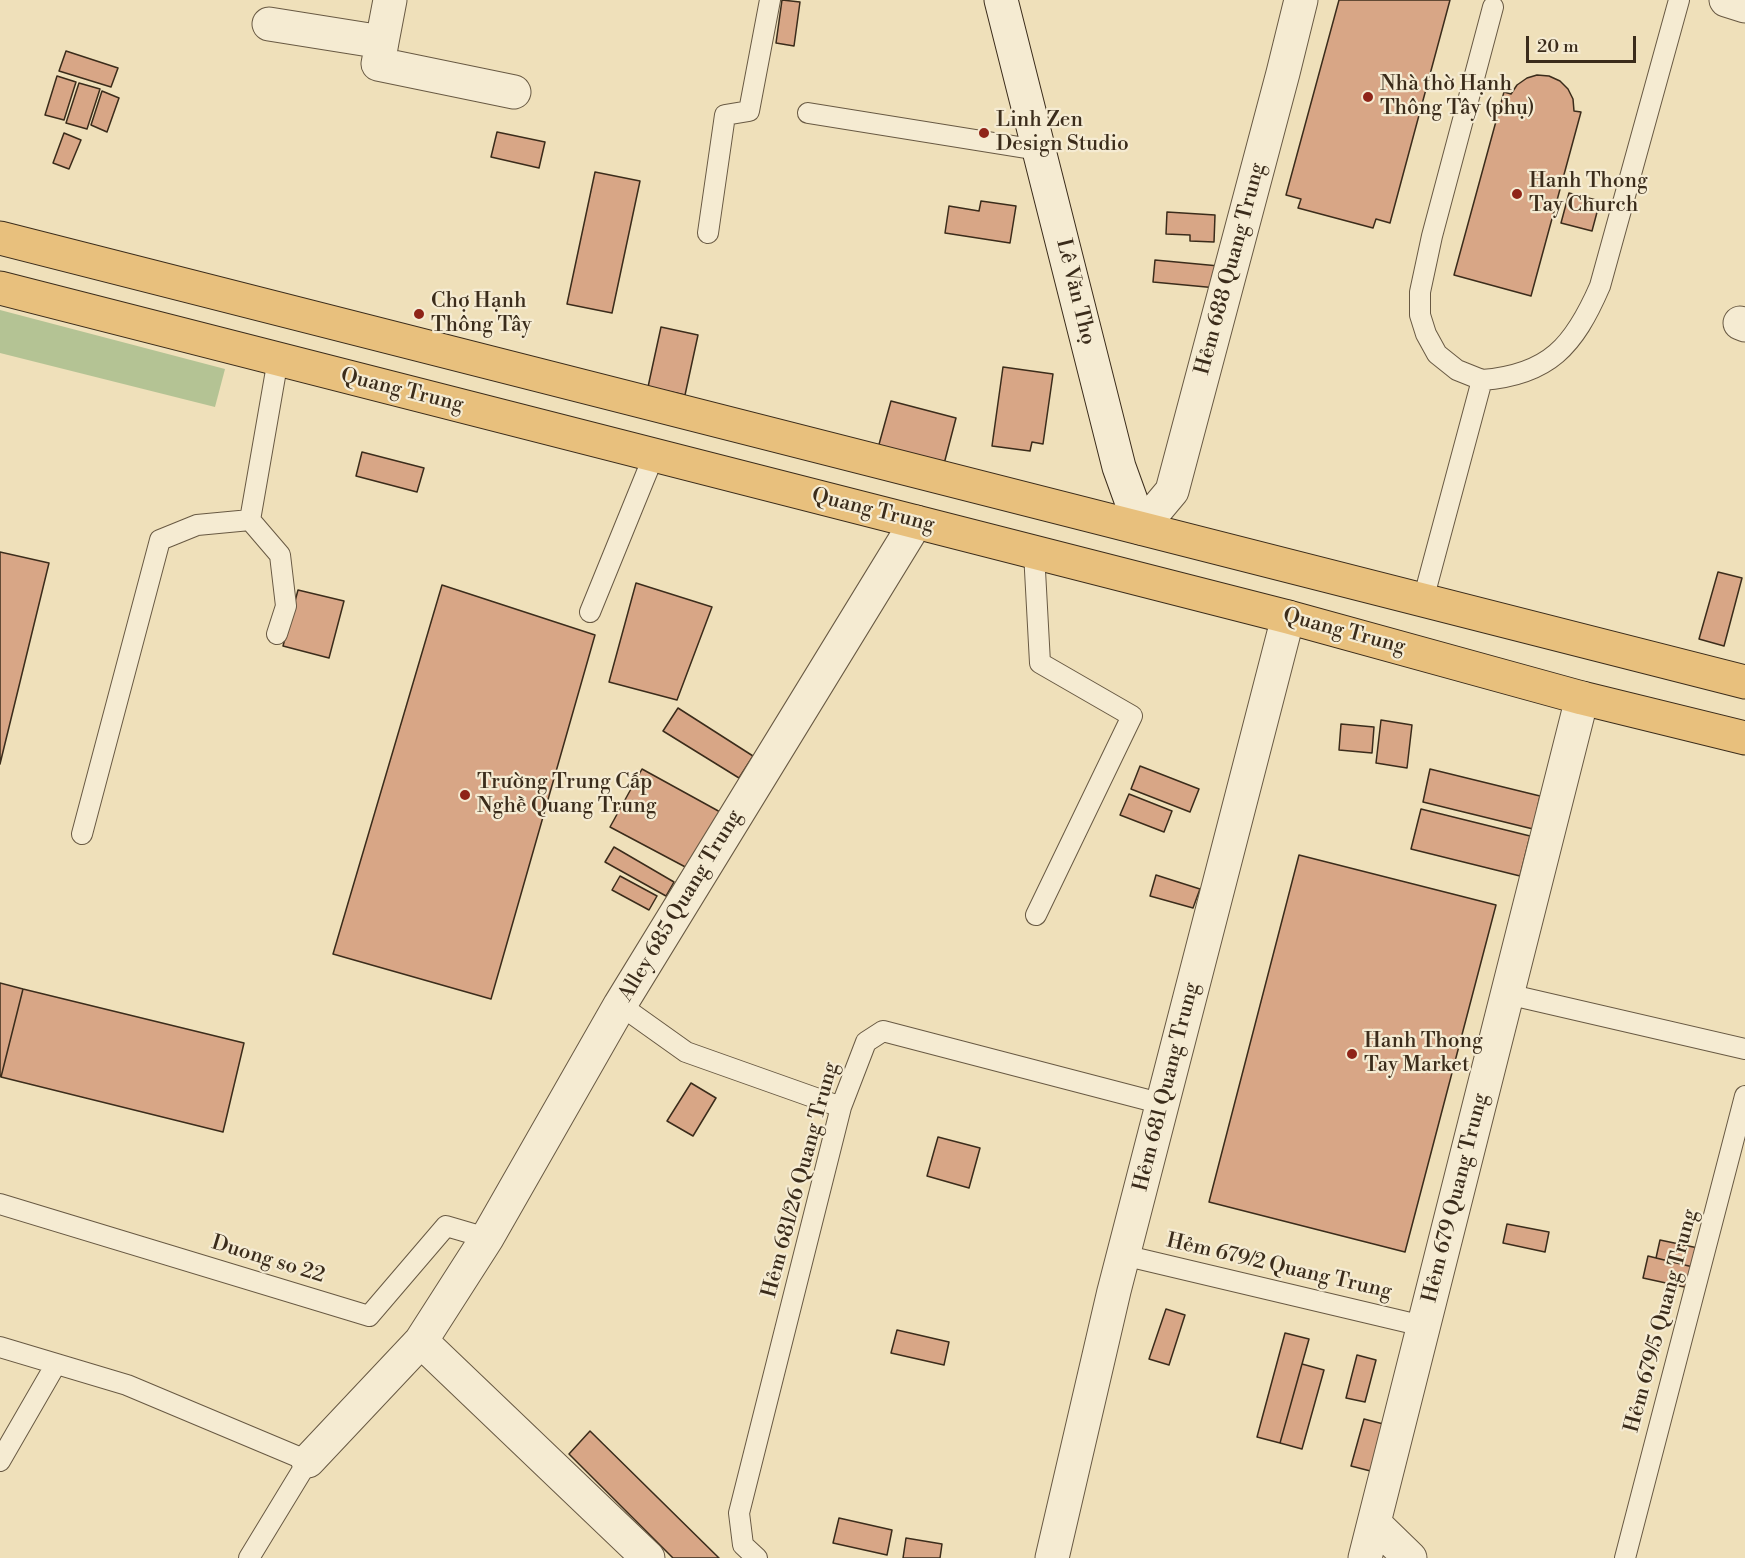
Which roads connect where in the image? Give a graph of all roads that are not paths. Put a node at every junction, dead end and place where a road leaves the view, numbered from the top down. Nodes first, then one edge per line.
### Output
1 (390, 0) edge
2 (770, 0) edge
3 (1001, 0) edge
4 (1301, 0) edge
5 (1678, 0) edge
6 (1726, 0) edge
7 (1745, 6) edge
8 (1493, 7) dead end
9 (269, 24) dead end
10 (382, 42) junction
11 (514, 92) dead end
12 (808, 113) dead end
13 (1038, 150) junction
14 (708, 233) dead end
15 (0, 238) edge
16 (0, 288) edge
17 (290, 312) junction
18 (278, 359) junction
19 (1482, 380) junction
20 (654, 455) junction
21 (250, 520) junction
22 (916, 522) junction
23 (1141, 528) junction
24 (1034, 552) junction
25 (1151, 582) junction
26 (1423, 600) junction
27 (590, 612) dead end
28 (1288, 616) junction
29 (277, 634) dead end
30 (1745, 682) edge
31 (1582, 698) junction
32 (1745, 738) edge
33 (82, 834) dead end
34 (1035, 915) dead end
35 (1507, 994) junction
36 (620, 1005) junction
37 (1745, 1049) edge
38 (1745, 1096) edge
39 (1163, 1104) junction
40 (841, 1107) junction
41 (0, 1204) edge
42 (487, 1238) junction
43 (1123, 1255) junction
44 (1423, 1326) junction
45 (421, 1341) junction
46 (0, 1347) edge
47 (56, 1364) junction
48 (0, 1461) edge
49 (308, 1461) junction
50 (1374, 1523) junction
51 (251, 1558) edge
52 (648, 1558) edge
53 (757, 1558) edge
54 (1052, 1558) edge
55 (1365, 1558) edge
56 (1410, 1558) edge
57 (1625, 1558) edge

1 - 10 street
2 - 14 lane
3 - 13 street, Lê Văn Thọ
4 - 23 street, Hẻm 688 Quang Trung
5 - 19 lane
6 - 7 street
8 - 19 lane
9 - 10 street
10 - 11 street
12 - 13 lane
13 - 23 street, Lê Văn Thọ
15 - 17 main road
16 - 18 main road, Quang Trung
17 - 18 main road
17 - 23 main road
18 - 20 main road, Quang Trung
18 - 21 lane
19 - 26 lane
20 - 22 main road, Quang Trung
20 - 27 lane
21 - 29 lane
21 - 33 lane
22 - 24 main road, Quang Trung
22 - 36 street, Alley 685 Quang Trung
23 - 25 main road, Lê Văn Thọ
23 - 26 main road
24 - 25 main road, Quang Trung
24 - 34 lane
25 - 28 main road, Quang Trung
26 - 30 main road
28 - 31 main road, Quang Trung
28 - 39 street, Hẻm 681 Quang Trung
31 - 32 main road, Quang Trung
31 - 35 street, Hẻm 679 Quang Trung
35 - 37 lane
35 - 44 street, Hẻm 679 Quang Trung
36 - 40 lane
36 - 42 street, Alley 685 Quang Trung
38 - 57 lane, Hẻm 679/5 Quang Trung
39 - 40 lane, Hẻm 681/26 Quang Trung
39 - 43 street, Hẻm 681 Quang Trung
40 - 53 lane, Hẻm 681/26 Quang Trung
41 - 42 lane, Duong so 22
42 - 45 street, Alley 685 Quang Trung
43 - 44 lane, Hẻm 679/2 Quang Trung
43 - 54 street, Hẻm 681 Quang Trung
44 - 50 street, Hẻm 679 Quang Trung
45 - 49 street, Alley 685 Quang Trung
45 - 52 street
46 - 47 lane
47 - 48 lane
47 - 49 lane
49 - 51 lane
50 - 55 street, Hẻm 679 Quang Trung
50 - 56 street

